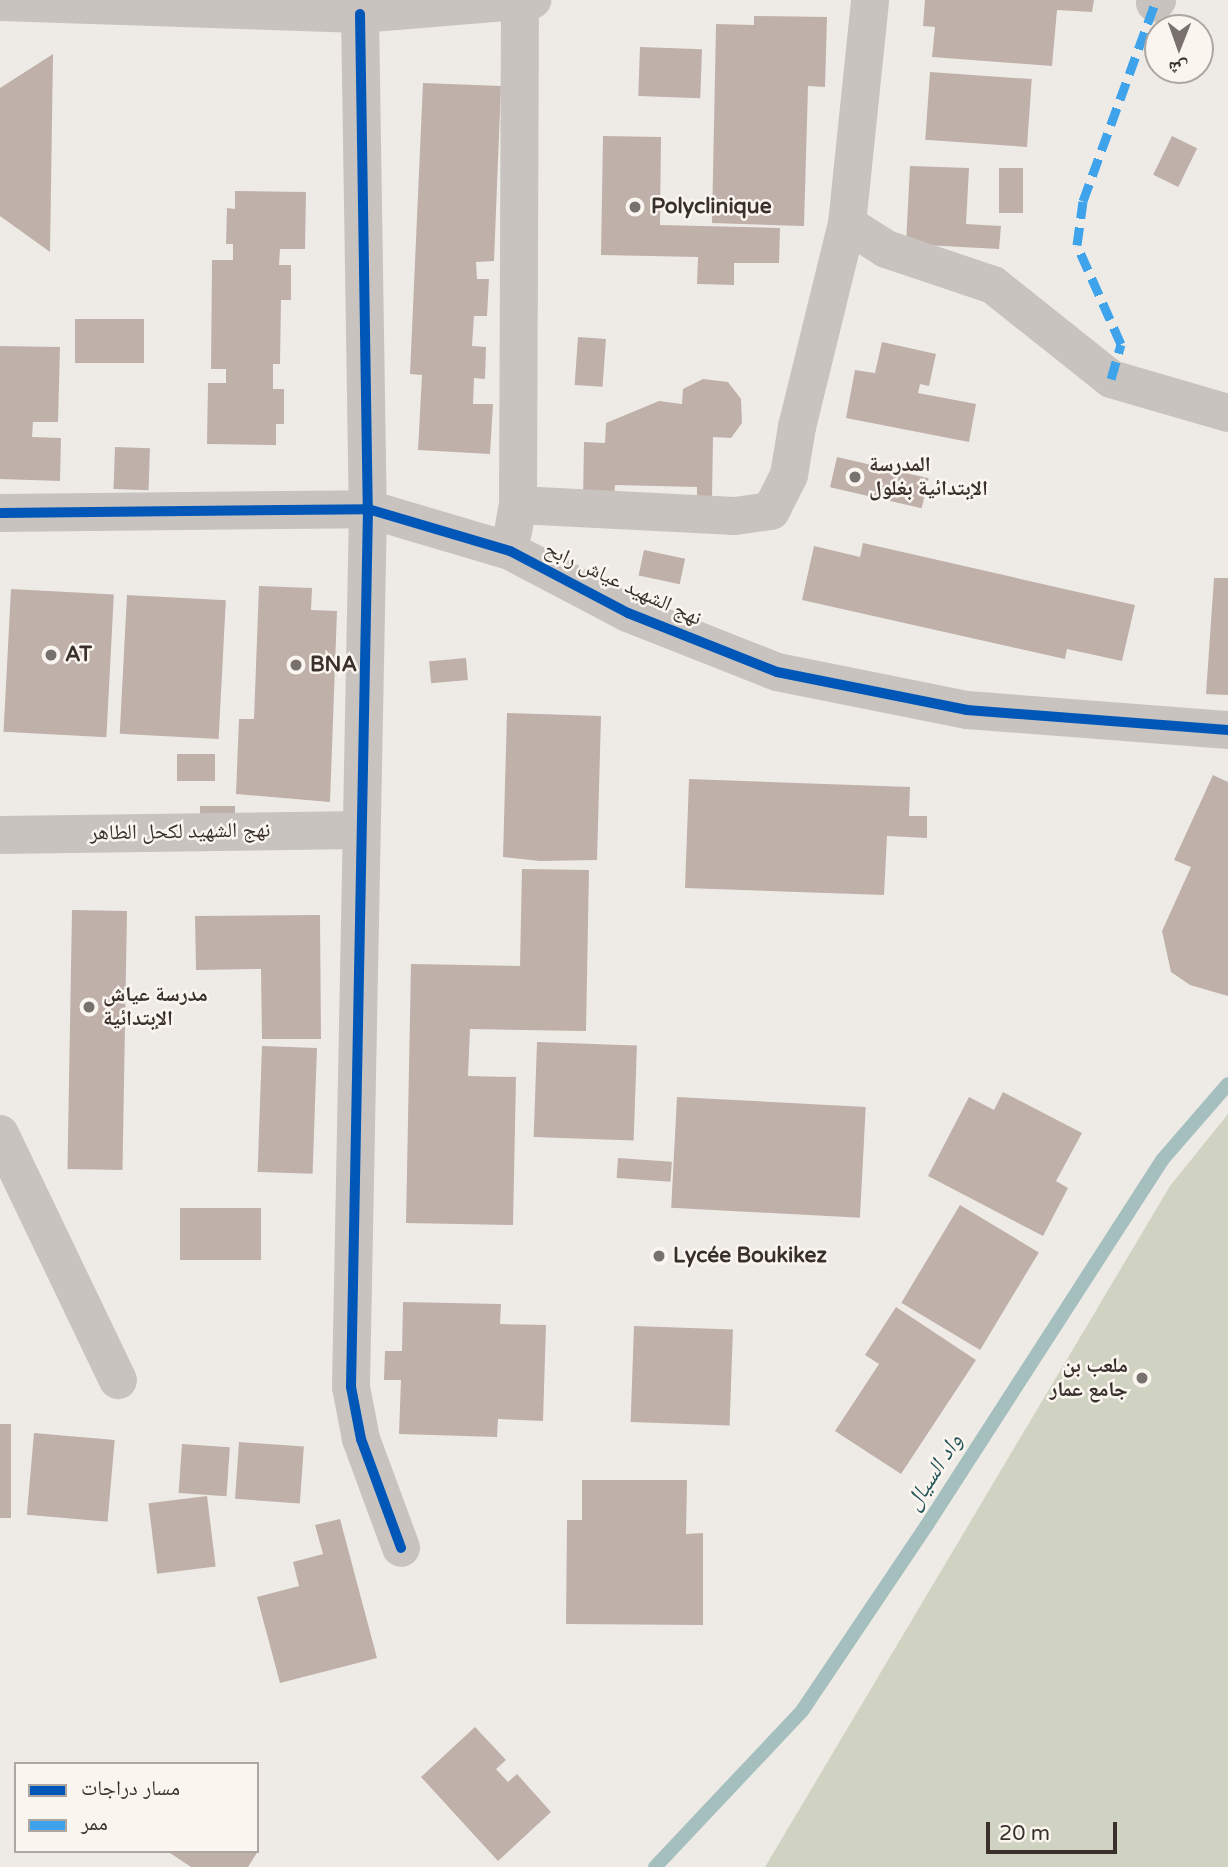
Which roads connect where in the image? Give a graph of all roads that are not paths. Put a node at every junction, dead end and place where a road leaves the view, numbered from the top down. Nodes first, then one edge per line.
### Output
1 (870, 0) edge
2 (0, 2) edge
3 (526, 2) edge
4 (360, 14) junction
5 (847, 224) junction
6 (1228, 413) edge
7 (518, 506) junction
8 (368, 509) junction
9 (0, 513) edge
10 (510, 551) junction
11 (1228, 730) edge
12 (361, 830) junction
13 (0, 835) edge
14 (0, 1134) edge
15 (118, 1381) dead end
16 (401, 1548) dead end

1 - 5 street
2 - 4 street
3 - 4 street
3 - 7 street
4 - 8 street
5 - 6 street
5 - 7 street
7 - 10 street
8 - 9 street, نهج الشهيد عياش رابح
8 - 10 street, نهج الشهيد عياش رابح
8 - 12 street
10 - 11 street, نهج الشهيد عياش رابح
12 - 13 street, نهج الشهيد لكحل الطاهر
12 - 16 street
14 - 15 street

